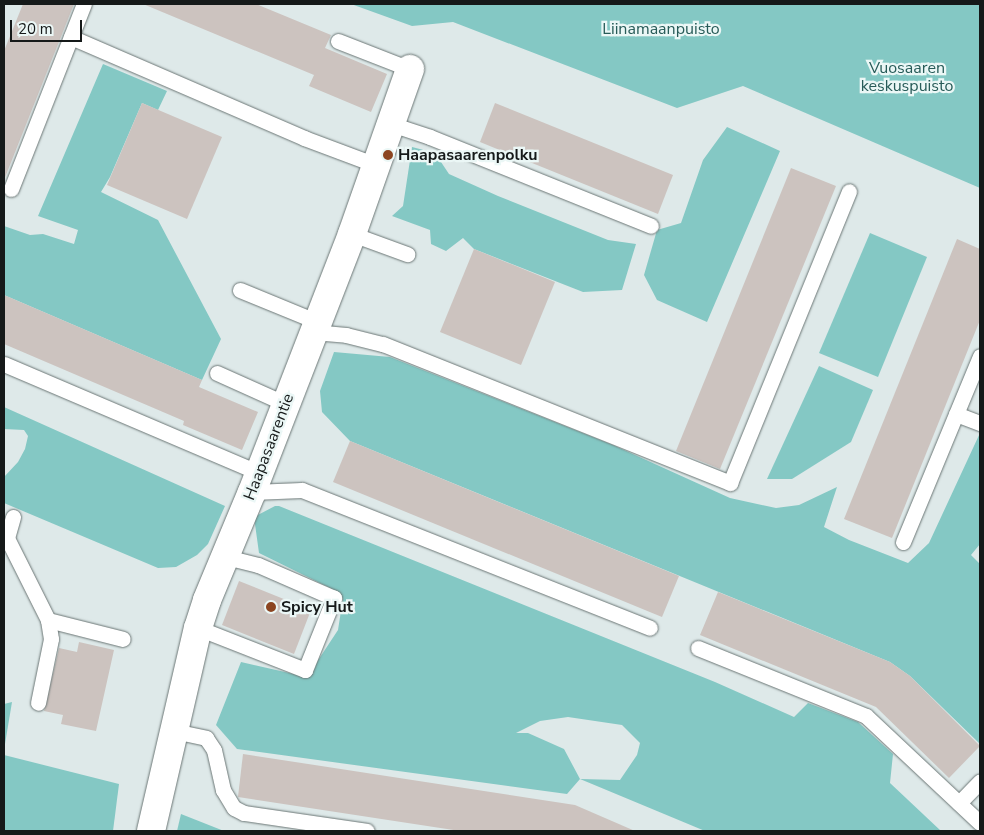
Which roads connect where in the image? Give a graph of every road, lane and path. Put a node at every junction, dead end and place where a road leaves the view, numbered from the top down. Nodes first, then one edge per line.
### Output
1 (84, 4) edge
2 (71, 37) junction
3 (338, 41) dead end
4 (410, 69) joint
5 (391, 124) junction
6 (376, 165) junction
7 (11, 189) dead end
8 (849, 191) dead end
9 (651, 226) dead end
10 (352, 234) junction
11 (406, 254) dead end
12 (240, 290) dead end
13 (315, 327) junction
14 (980, 356) edge
15 (4, 364) edge
16 (217, 373) dead end
17 (286, 404) junction
18 (956, 414) junction
19 (980, 423) edge
20 (255, 483) junction
21 (14, 517) dead end
22 (903, 542) dead end
23 (226, 557) junction
24 (48, 620) junction
25 (198, 628) junction
26 (650, 628) dead end
27 (123, 639) dead end
28 (698, 648) dead end
29 (38, 703) dead end
30 (174, 731) junction
31 (980, 781) edge
32 (959, 803) junction
33 (980, 823) edge
34 (150, 831) edge
35 (367, 831) edge

1 - 2 lane
2 - 6 lane
2 - 7 lane
3 - 4 lane
4 - 5 street, Haapasaarentie
5 - 6 street, Haapasaarentie
5 - 9 lane
6 - 10 street, Haapasaarentie
8 - 13 lane
10 - 11 lane
10 - 13 street, Haapasaarentie
12 - 13 lane
13 - 17 street, Haapasaarentie
14 - 18 lane
15 - 20 lane
16 - 17 lane
17 - 20 street, Haapasaarentie
18 - 19 lane
18 - 22 lane
20 - 23 street, Haapasaarentie
20 - 26 lane
21 - 24 lane
23 - 25 street, Haapasaarentie
23 - 25 lane
24 - 27 lane
24 - 29 lane
25 - 30 street, Haapasaarentie
28 - 32 lane
30 - 34 street, Haapasaarentie
30 - 35 lane
31 - 32 lane
32 - 33 lane

